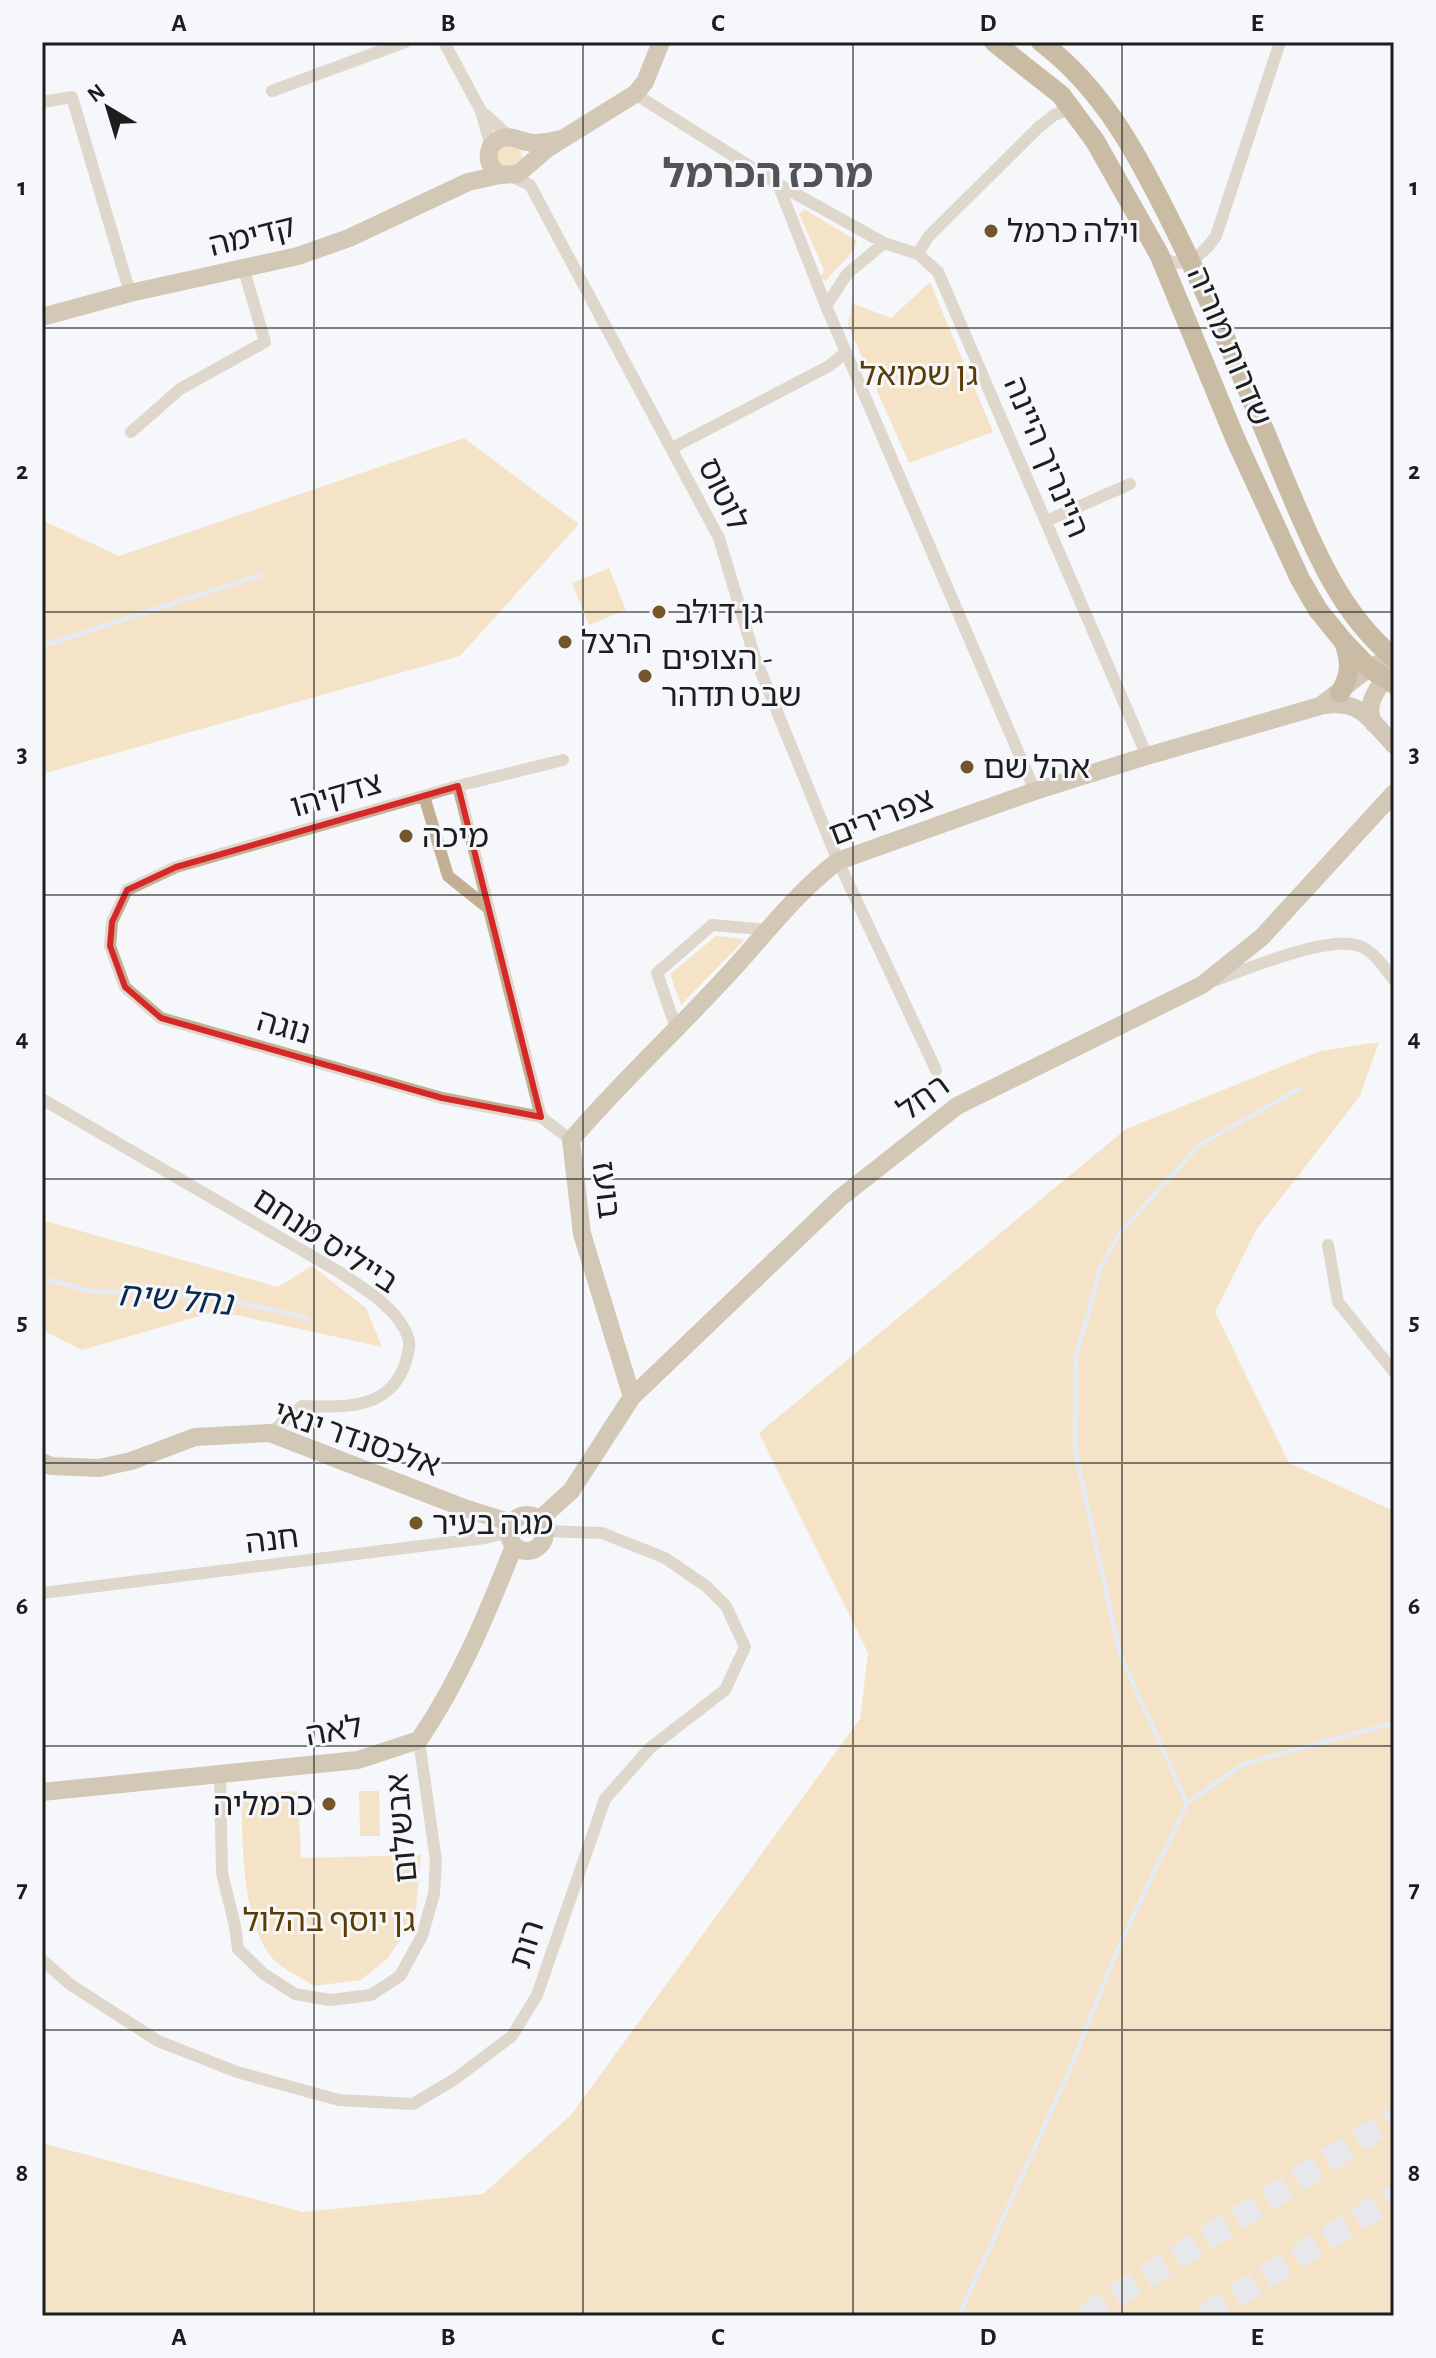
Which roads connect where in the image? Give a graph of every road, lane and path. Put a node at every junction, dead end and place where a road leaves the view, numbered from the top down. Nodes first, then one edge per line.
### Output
1 (405, 42) edge
2 (444, 42) edge
3 (661, 42) edge
4 (994, 42) edge
5 (1041, 42) edge
6 (1280, 42) edge
7 (272, 91) dead end
8 (635, 94) junction
9 (42, 102) edge
10 (1073, 108) junction
11 (481, 111) junction
12 (516, 139) junction
13 (561, 139) junction
14 (490, 153) junction
15 (513, 173) junction
16 (468, 182) junction
17 (778, 184) junction
18 (884, 243) junction
19 (918, 254) junction
20 (1159, 254) junction
21 (1191, 261) junction
22 (244, 270) junction
23 (130, 293) junction
24 (826, 306) junction
25 (42, 317) edge
26 (846, 352) junction
27 (131, 432) dead end
28 (672, 448) junction
29 (1130, 484) dead end
30 (1046, 521) junction
31 (1344, 642) junction
32 (1393, 658) edge
33 (1382, 677) edge
34 (1340, 693) junction
35 (1320, 706) junction
36 (1374, 724) junction
37 (1394, 745) edge
38 (1147, 756) junction
39 (563, 760) dead end
40 (458, 786) junction
41 (1035, 791) junction
42 (1394, 793) edge
43 (424, 796) junction
44 (838, 861) junction
45 (127, 890) joint
46 (488, 908) junction
47 (769, 930) junction
48 (1394, 980) edge
49 (1202, 985) junction
50 (676, 1028) junction
51 (936, 1070) dead end
52 (42, 1099) edge
53 (541, 1117) junction
54 (571, 1140) junction
55 (1328, 1245) dead end
56 (1394, 1372) edge
57 (632, 1397) junction
58 (270, 1433) junction
59 (42, 1462) edge
60 (542, 1525) junction
61 (512, 1534) junction
62 (42, 1593) edge
63 (419, 1740) junction
64 (220, 1775) junction
65 (42, 1792) edge
66 (42, 1960) edge

1 - 7 street
2 - 11 street
3 - 8 street
4 - 10 main road, שדרות מוריה
5 - 21 main road, שדרות מוריה
6 - 21 street
8 - 13 street
8 - 17 street
9 - 23 street
10 - 19 street
10 - 20 main road, שדרות מוריה
11 - 12 street
11 - 14 street
12 - 13 street
12 - 14 street
12 - 15 street
13 - 15 street
14 - 15 street
14 - 16 street, קדימה
15 - 16 street, קדימה
15 - 28 street, לוטוס
16 - 22 street, קדימה
17 - 18 street
17 - 24 street
18 - 19 street
18 - 24 street
19 - 30 street, היינריך היינה
20 - 21 street
20 - 31 main road, שדרות מוריה
21 - 32 main road, שדרות מוריה
22 - 23 street, קדימה
22 - 27 street
23 - 25 street, קדימה
24 - 26 street
26 - 28 street
26 - 41 street
28 - 44 street, לוטוס
29 - 30 street
30 - 38 street, היינריך היינה
31 - 33 main road, שדרות מוריה
31 - 34 main road
32 - 33 street, צפרירים
33 - 34 street, צפרירים
33 - 36 street
34 - 35 street, צפרירים
35 - 36 street
35 - 38 street, צפרירים
36 - 37 street
38 - 41 street, צפרירים
39 - 40 street, צדקיהו
40 - 43 street, צדקיהו
40 - 46 street
41 - 44 street, צפרירים
42 - 49 street, רחל
43 - 45 street, צדקיהו
43 - 46 street
44 - 47 street, צפרירים
44 - 51 street, לוטוס
45 - 53 street, נוגה
46 - 53 street
47 - 50 street, צפרירים
47 - 50 street
48 - 49 street
49 - 57 street, רחל
50 - 54 street, צפרירים
52 - 58 street, בייליס מנחם
53 - 54 street, בועז
54 - 57 street, בועז
55 - 56 street
57 - 60 street, רחל
58 - 59 street, אלכסנדר ינאי
58 - 61 street, אלכסנדר ינאי
60 - 61 street
60 - 61 street
60 - 66 street, רות
61 - 62 street, חנה
61 - 63 street
63 - 64 street, לאה
63 - 64 street, אבשלום
64 - 65 street, לאה

